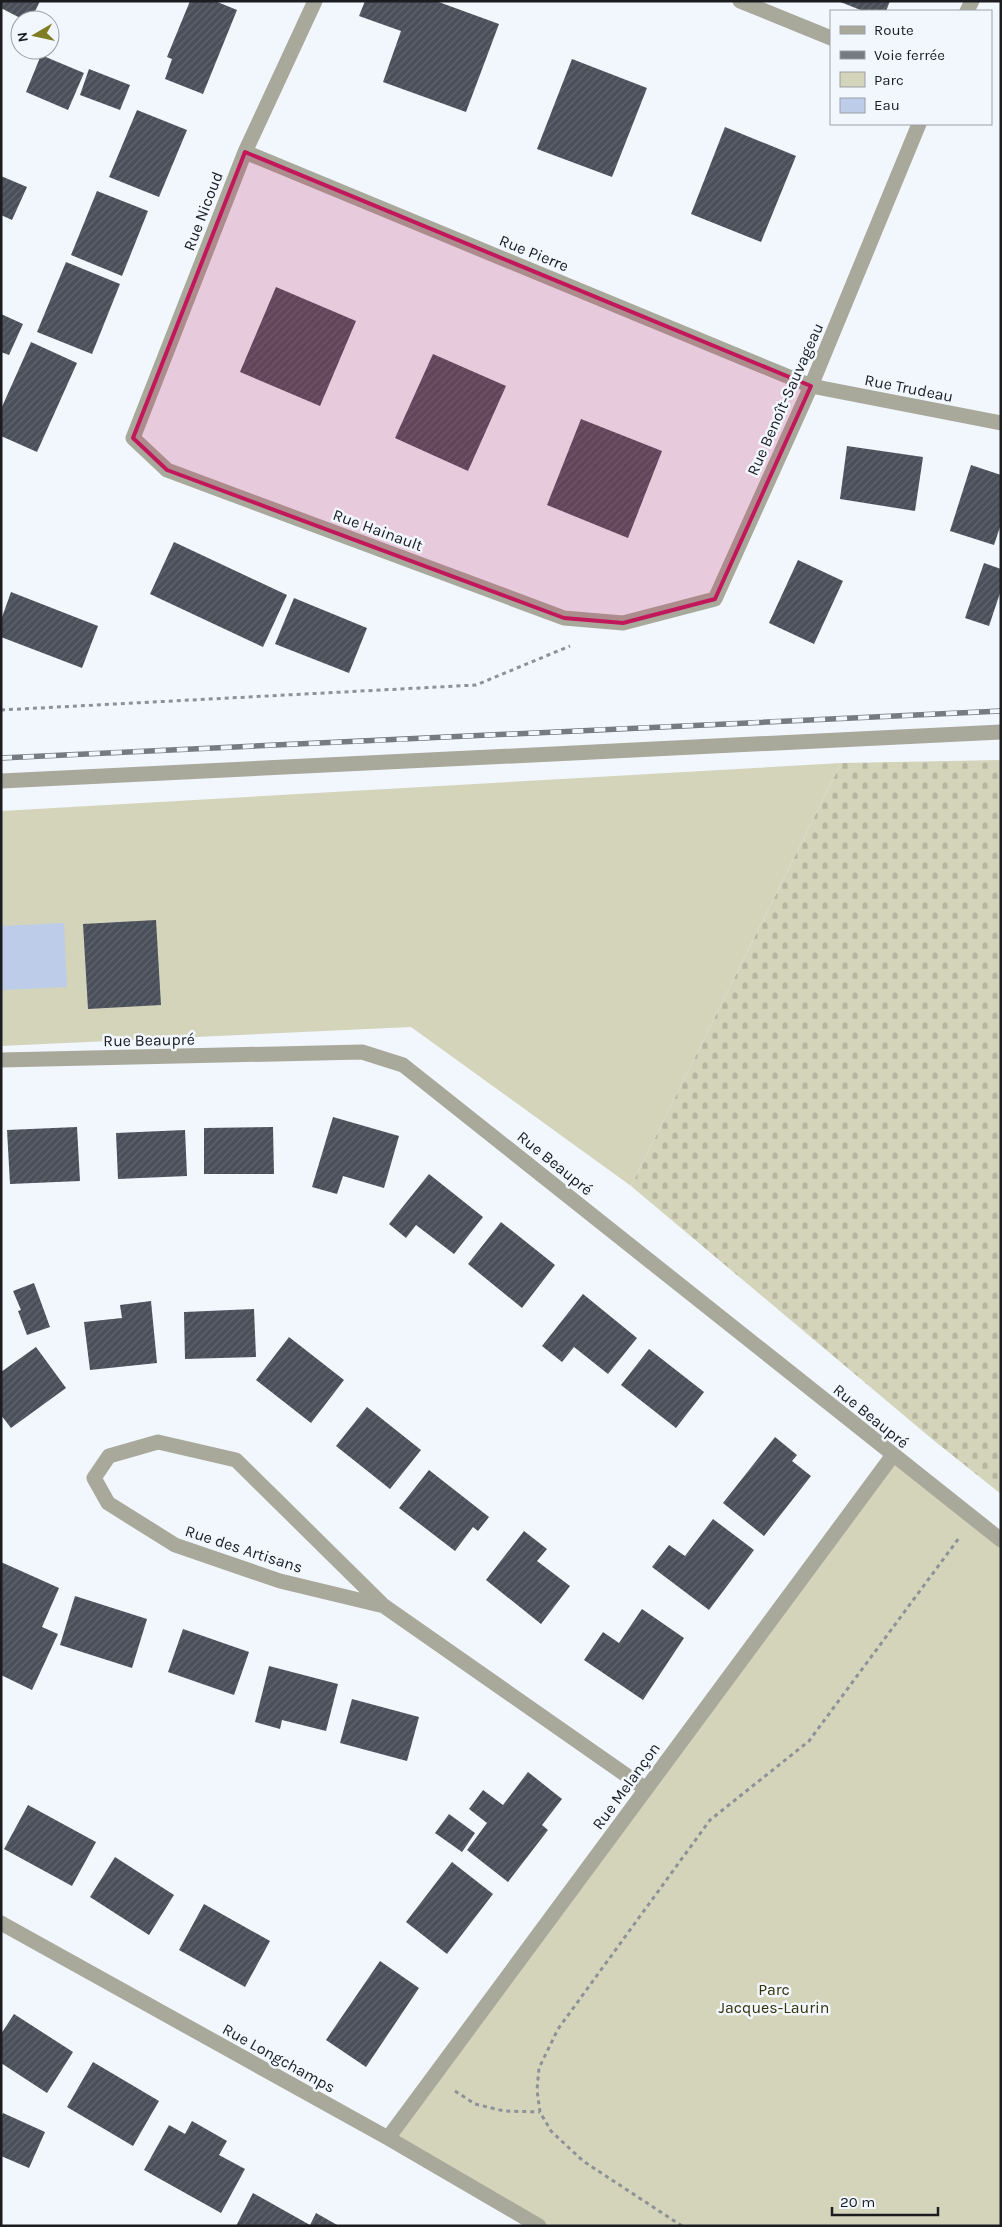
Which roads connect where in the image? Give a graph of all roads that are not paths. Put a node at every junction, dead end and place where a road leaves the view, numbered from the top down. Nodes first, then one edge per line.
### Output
1 (315, 1) edge
2 (740, 1) edge
3 (830, 38) edge
4 (919, 125) edge
5 (245, 152) junction
6 (811, 386) junction
7 (1001, 423) edge
8 (133, 438) joint
9 (623, 623) joint
10 (1001, 732) edge
11 (1, 781) edge
12 (1, 1060) edge
13 (893, 1455) junction
14 (1001, 1540) edge
15 (384, 1606) junction
16 (646, 1789) junction
17 (1, 1923) edge
18 (388, 2138) junction
19 (539, 2226) edge

1 - 5 street, Rue Nicoud
2 - 3 street
4 - 6 street, Rue Benoît-Sauvageau
5 - 6 street, Rue Pierre
5 - 8 street, Rue Nicoud
6 - 7 street, Rue Trudeau
6 - 9 street, Rue Benoît-Sauvageau
8 - 9 street, Rue Hainault
10 - 11 street
12 - 13 street, Rue Beaupré
13 - 14 street, Rue Beaupré
13 - 16 street, Rue Melançon
15 - 15 street, Rue des Artisans
15 - 16 street, Rue des Artisans
16 - 18 street, Rue Melançon
17 - 18 street, Rue Longchamps
18 - 19 street, Rue Longchamps

